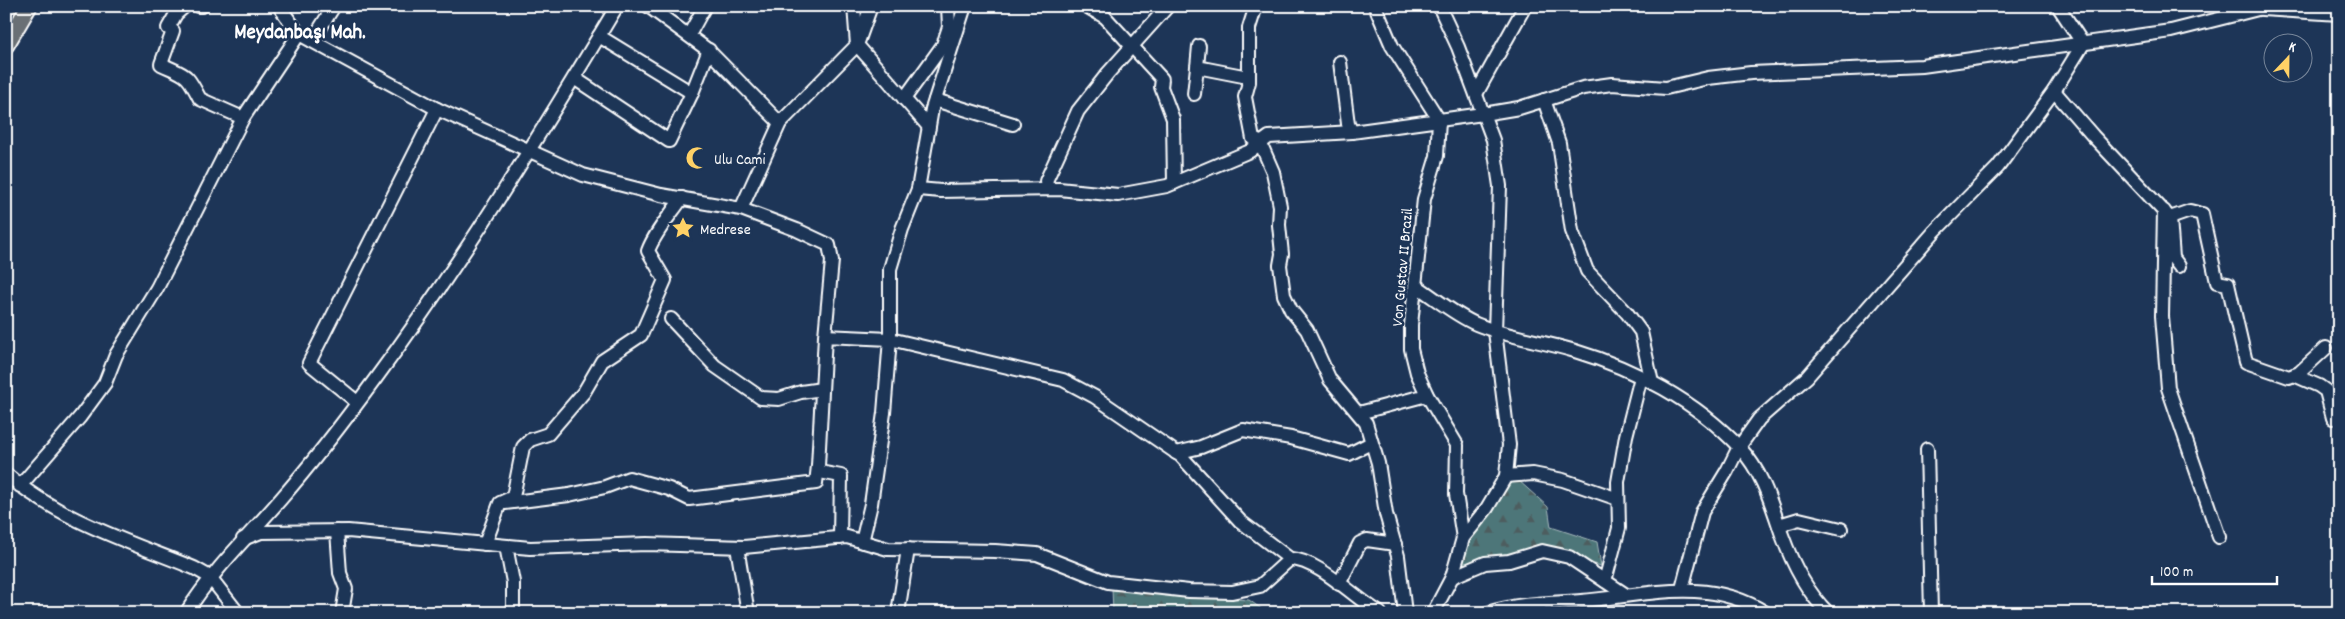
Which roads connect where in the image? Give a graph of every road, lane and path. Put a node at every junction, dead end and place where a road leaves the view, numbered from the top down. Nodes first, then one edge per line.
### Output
1 (10, 6) edge
2 (29, 6) edge
3 (185, 6) edge
4 (198, 6) edge
5 (202, 6) edge
6 (279, 6) edge
7 (334, 6) edge
8 (617, 6) edge
9 (648, 6) edge
10 (704, 6) edge
11 (854, 6) edge
12 (871, 6) edge
13 (948, 6) edge
14 (965, 6) edge
15 (1086, 6) edge
16 (1168, 6) edge
17 (1256, 6) edge
18 (1375, 6) edge
19 (1439, 6) edge
20 (1525, 6) edge
21 (2058, 6) edge
22 (2270, 6) edge
23 (2257, 9) junction
24 (6, 12) edge
25 (2339, 14) edge
26 (299, 34) junction
27 (689, 35) junction
28 (599, 36) junction
29 (312, 41) junction
30 (2083, 44) junction
31 (6, 45) edge
32 (857, 45) junction
33 (1200, 46) dead end
34 (1132, 47) junction
35 (709, 50) junction
36 (1340, 62) dead end
37 (1197, 67) junction
38 (1248, 77) junction
39 (574, 78) junction
40 (2054, 90) junction
41 (692, 93) junction
42 (1194, 94) dead end
43 (1476, 94) junction
44 (904, 99) junction
45 (935, 100) junction
46 (1544, 100) junction
47 (437, 109) junction
48 (1483, 114) junction
49 (243, 118) junction
50 (1439, 120) junction
51 (780, 123) junction
52 (1013, 124) dead end
53 (929, 127) junction
54 (1352, 132) junction
55 (1260, 142) junction
56 (530, 151) junction
57 (1174, 183) junction
58 (918, 189) junction
59 (1048, 189) junction
60 (682, 198) junction
61 (741, 209) junction
62 (2167, 215) junction
63 (2179, 266) dead end
64 (1416, 285) junction
65 (671, 319) dead end
66 (1495, 330) junction
67 (825, 336) junction
68 (890, 339) junction
69 (2326, 348) dead end
70 (2294, 375) junction
71 (1646, 380) junction
72 (822, 389) junction
73 (1427, 395) junction
74 (357, 402) junction
75 (1360, 414) junction
76 (2332, 418) dead end
77 (1371, 443) junction
78 (1739, 447) junction
79 (1927, 449) dead end
80 (1176, 453) junction
81 (818, 466) junction
82 (6, 474) edge
83 (1506, 476) junction
84 (20, 486) junction
85 (1618, 499) junction
86 (500, 503) junction
87 (1778, 525) junction
88 (1841, 529) dead end
89 (337, 531) junction
90 (2219, 537) dead end
91 (840, 538) junction
92 (1463, 538) junction
93 (243, 539) junction
94 (862, 542) junction
95 (485, 544) junction
96 (1395, 544) junction
97 (506, 546) junction
98 (738, 547) junction
99 (908, 549) junction
100 (1290, 559) junction
101 (210, 577) junction
102 (1452, 577) junction
103 (1605, 581) junction
104 (1339, 584) junction
105 (1682, 589) junction
106 (1626, 595) junction
107 (186, 613) edge
108 (238, 613) edge
109 (342, 613) edge
110 (513, 613) edge
111 (748, 613) edge
112 (898, 613) edge
113 (1380, 613) edge
114 (1405, 613) edge
115 (1433, 613) edge
116 (1487, 613) edge
117 (1766, 613) edge
118 (1828, 613) edge
119 (1931, 613) edge

1 - 24 main road
2 - 31 main road
3 - 49 street
4 - 5 street
6 - 26 street
7 - 29 street
8 - 28 street
9 - 27 street
10 - 27 street
11 - 32 street
12 - 32 street
13 - 44 street
14 - 45 street
15 - 34 street
16 - 34 street
17 - 38 street
18 - 50 street
19 - 43 street
20 - 43 street
21 - 30 street
22 - 23 street
23 - 25 street
23 - 30 street
26 - 29 street
26 - 49 street
27 - 35 street
28 - 39 street
28 - 41 street
29 - 47 street
30 - 40 street
30 - 46 street
32 - 44 street
32 - 51 street
33 - 37 street
34 - 57 street
34 - 59 street
35 - 41 street
35 - 51 street
36 - 54 street
37 - 38 street
37 - 42 street
38 - 55 street
39 - 41 street
39 - 56 street
40 - 62 street
40 - 78 street
43 - 48 street
44 - 53 street
45 - 52 street
45 - 53 street
46 - 48 street
46 - 71 street
47 - 56 street
47 - 74 street
48 - 50 street
48 - 66 street
49 - 84 street
50 - 54 street
50 - 64 street, Von Gustav II Brazil
51 - 61 street
53 - 58 street
54 - 55 street
55 - 57 street
55 - 75 street
56 - 60 street
56 - 74 street
57 - 59 street
58 - 59 street
58 - 68 street
60 - 61 street
60 - 86 street
61 - 67 street
62 - 63 street
62 - 70 street
62 - 90 street
64 - 66 street
64 - 73 street, Von Gustav II Brazil
65 - 72 street
66 - 71 street
66 - 83 street
67 - 68 street
67 - 72 street
68 - 80 street
68 - 94 street
69 - 70 street
70 - 76 street
71 - 78 street
71 - 85 street
72 - 81 street
73 - 75 street
73 - 92 street, Von Gustav II Brazil
74 - 93 street
75 - 77 street
77 - 80 street
77 - 96 street
78 - 87 street
78 - 105 street
79 - 119 street
80 - 100 street
81 - 86 street
81 - 91 street
82 - 84 street
83 - 85 street
83 - 92 street
84 - 101 street
85 - 103 street
86 - 95 street
87 - 88 street
87 - 118 street
89 - 93 street
89 - 95 street
89 - 109 street
91 - 94 street
91 - 98 street
92 - 102 street
93 - 101 street
94 - 99 street
95 - 97 street
96 - 104 street
96 - 114 street
97 - 98 street
97 - 110 street
98 - 111 street
99 - 100 street
99 - 112 street
100 - 104 street
101 - 107 street
101 - 108 street
102 - 103 street
102 - 115 street
103 - 106 street
104 - 113 street
105 - 106 street
105 - 117 street
106 - 116 street

